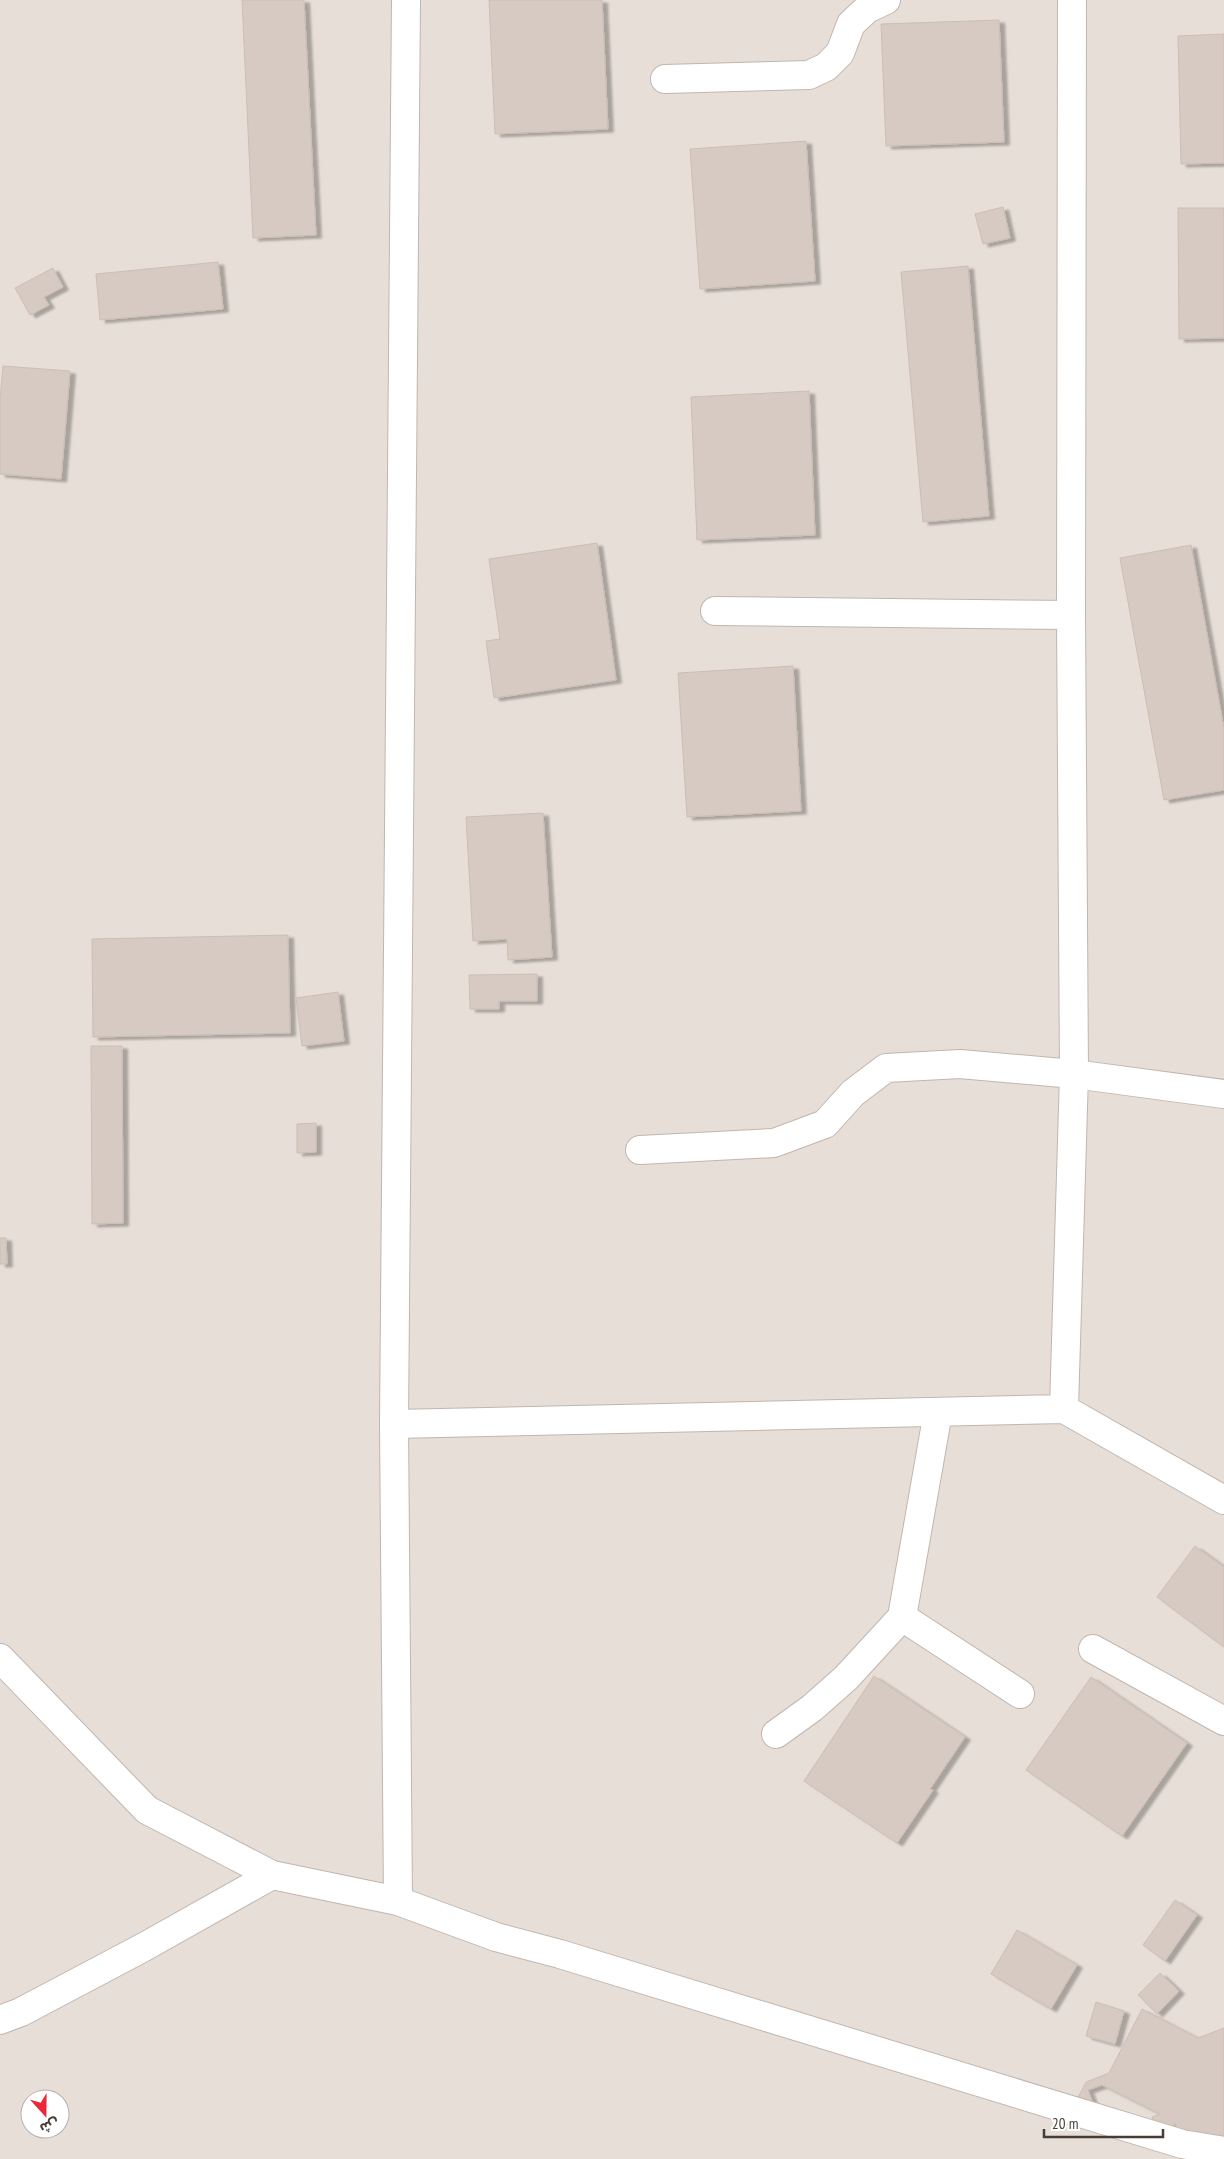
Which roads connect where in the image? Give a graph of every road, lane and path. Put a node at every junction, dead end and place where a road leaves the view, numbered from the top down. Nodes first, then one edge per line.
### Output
1 (406, 0) edge
2 (886, 0) edge
3 (1072, 0) edge
4 (665, 79) dead end
5 (715, 611) dead end
6 (1071, 615) junction
7 (1074, 1074) junction
8 (1224, 1094) edge
9 (640, 1150) dead end
10 (1064, 1409) junction
11 (938, 1412) junction
12 (394, 1424) junction
13 (1224, 1500) edge
14 (902, 1617) junction
15 (1093, 1649) dead end
16 (0, 1658) edge
17 (1020, 1694) dead end
18 (1224, 1721) edge
19 (776, 1734) dead end
20 (272, 1875) junction
21 (398, 1901) junction
22 (0, 2020) edge
23 (1224, 2151) edge

1 - 12 street
2 - 4 street
3 - 6 street
5 - 6 street
6 - 7 street
7 - 8 street
7 - 9 street
7 - 10 street
10 - 11 street
10 - 13 street
11 - 12 street
11 - 14 street
12 - 21 street
14 - 17 street
14 - 19 street
15 - 18 street
16 - 20 street
20 - 21 street
20 - 22 street
21 - 23 street

